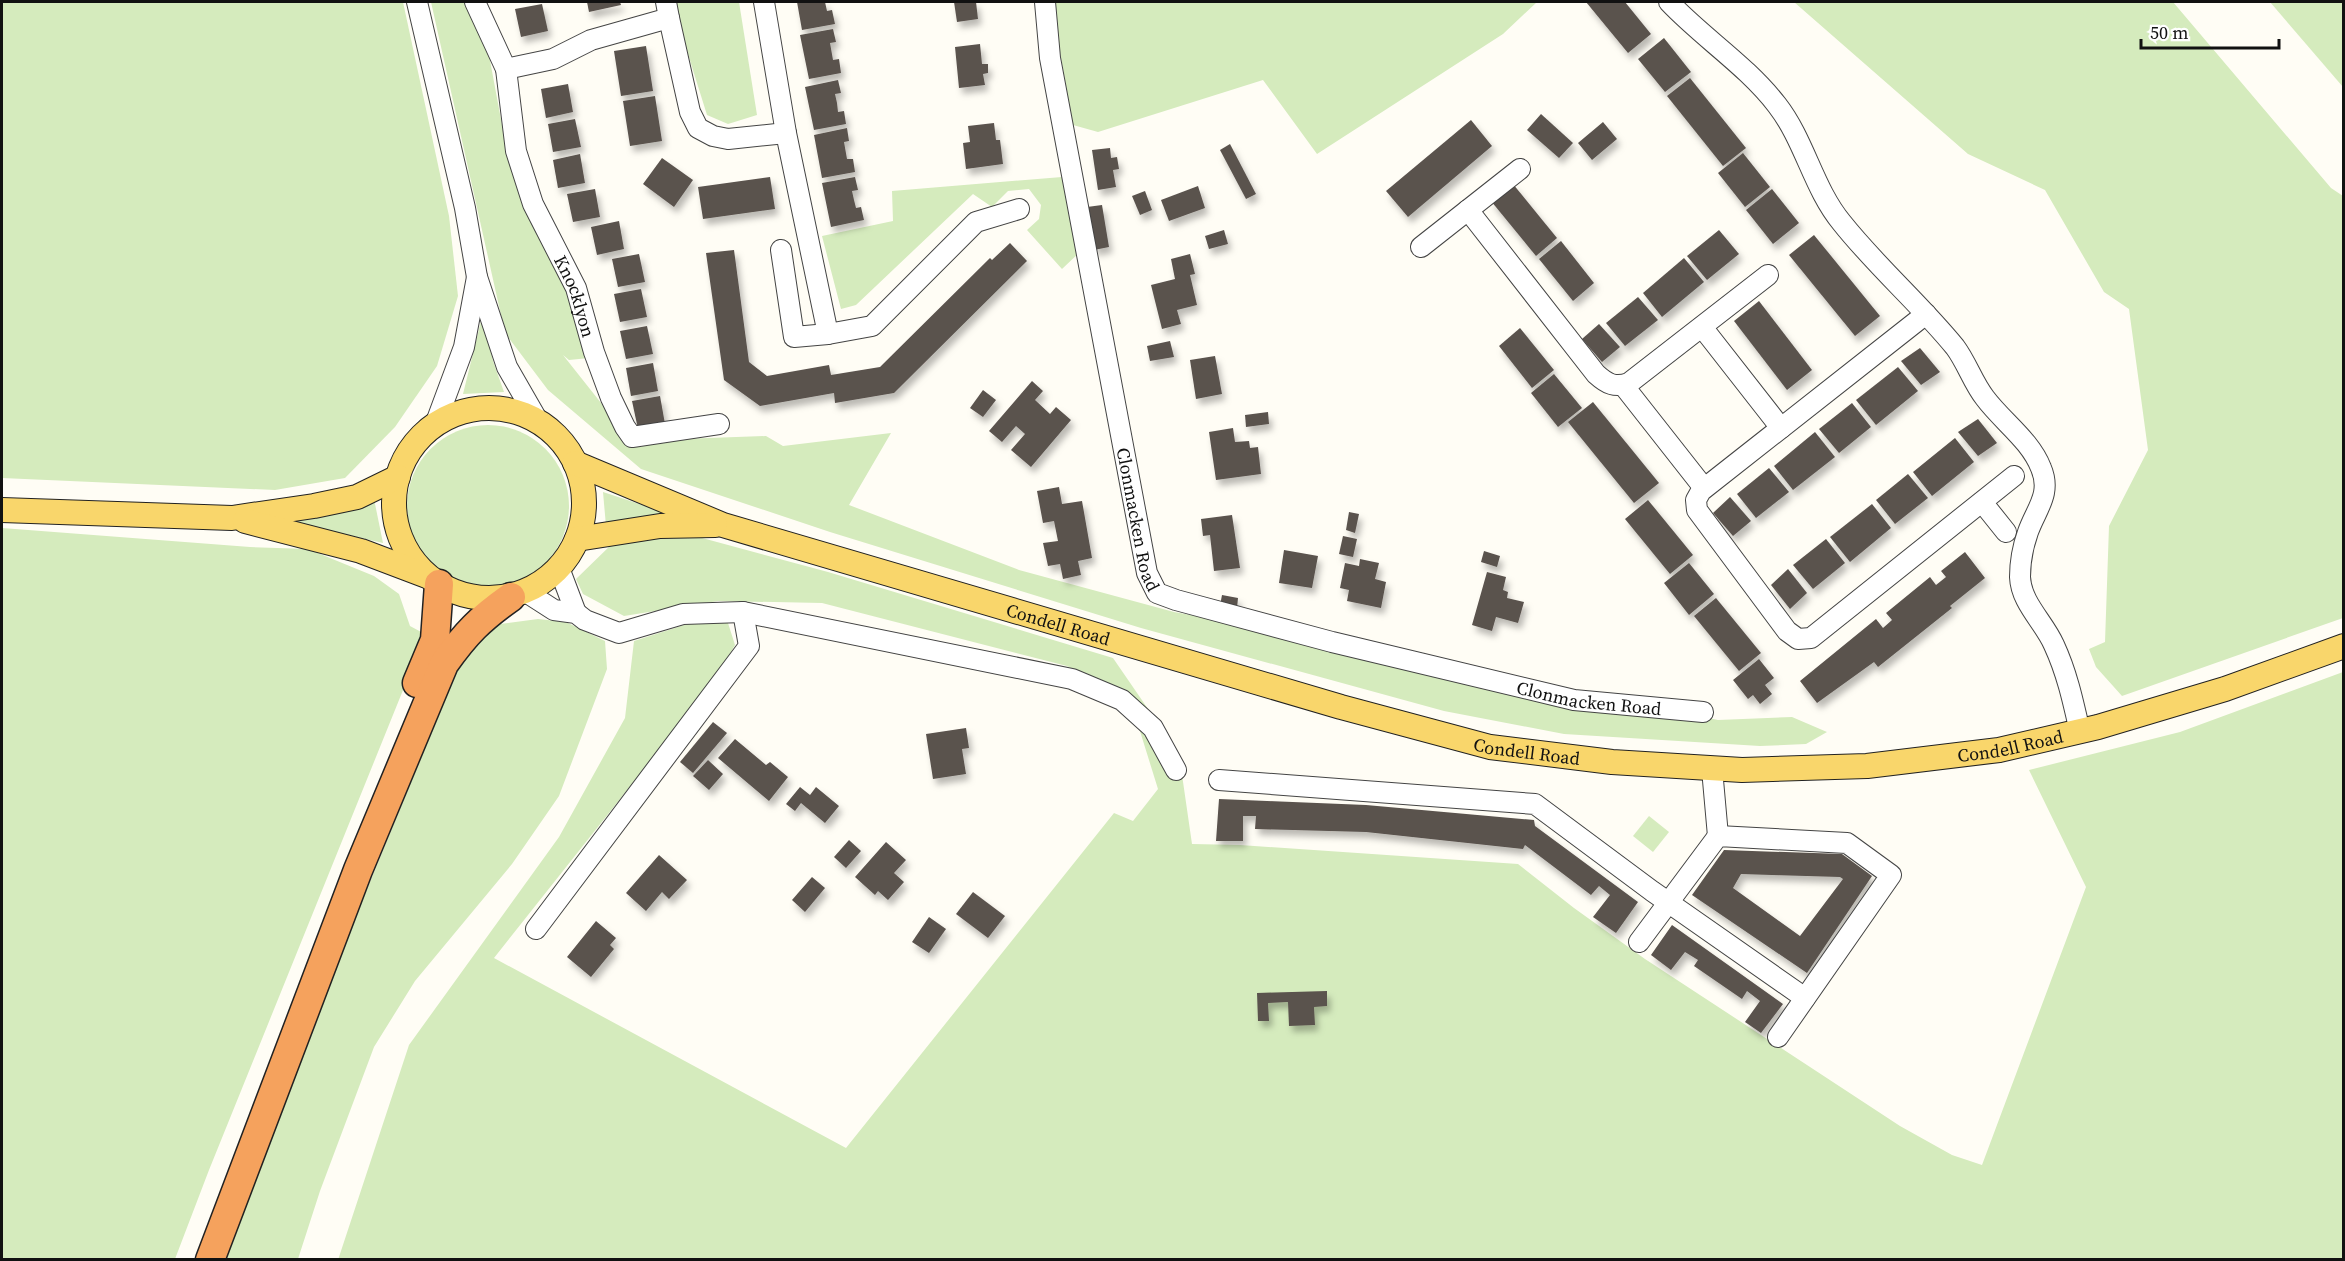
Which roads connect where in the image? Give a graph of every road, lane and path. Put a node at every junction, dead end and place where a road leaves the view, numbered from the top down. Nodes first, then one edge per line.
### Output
1 (417, 2) edge
2 (475, 2) edge
3 (764, 2) edge
4 (1045, 2) edge
5 (1669, 2) edge
6 (667, 10) edge
7 (506, 69) junction
8 (786, 133) junction
9 (1520, 169) dead end
10 (1019, 209) dead end
11 (1468, 210) junction
12 (1421, 247) dead end
13 (781, 250) dead end
14 (1768, 275) dead end
15 (477, 277) junction
16 (1926, 314) junction
17 (1702, 327) junction
18 (828, 334) junction
19 (1623, 385) junction
20 (538, 421) junction
21 (719, 424) dead end
22 (435, 425) junction
23 (1781, 428) junction
24 (575, 463) junction
25 (2014, 476) dead end
26 (398, 477) junction
27 (1704, 488) junction
28 (1982, 502) junction
29 (2, 510) edge
30 (232, 518) junction
31 (723, 525) junction
32 (2006, 532) dead end
33 (577, 538) junction
34 (559, 568) junction
35 (434, 580) junction
36 (519, 594) junction
37 (743, 612) junction
38 (576, 613) junction
39 (2343, 646) edge
40 (1703, 712) dead end
41 (2080, 732) junction
42 (1712, 769) junction
43 (1176, 770) dead end
44 (1219, 780) dead end
45 (1718, 836) junction
46 (1668, 902) junction
47 (536, 929) dead end
48 (1639, 942) dead end
49 (1805, 998) junction
50 (1778, 1037) dead end
51 (189, 1260) edge
52 (210, 1260) edge

1 - 15 street
2 - 7 street, Knocklyon
3 - 8 street
4 - 40 street, Clonmacken Road
5 - 16 street
6 - 7 street
6 - 8 street
7 - 21 street, Knocklyon
8 - 18 street
9 - 11 street
10 - 18 street
11 - 12 street
11 - 19 street
13 - 18 street
14 - 17 street
15 - 20 street
15 - 22 street
16 - 23 street
16 - 41 street
17 - 19 street
17 - 23 street
19 - 27 street
20 - 22 main road
20 - 24 main road
22 - 26 main road
23 - 27 street
24 - 31 main road
24 - 33 main road
25 - 28 street
26 - 30 main road
26 - 35 main road
27 - 28 street
28 - 32 street
29 - 30 main road
30 - 35 main road
31 - 33 main road
31 - 42 main road, Condell Road
33 - 34 main road
34 - 36 main road
34 - 38 street
35 - 36 main road
35 - 51 highway
36 - 38 street
36 - 52 highway
37 - 38 street
37 - 43 street
37 - 47 street
39 - 41 main road, Condell Road
41 - 42 main road, Condell Road
42 - 45 street
44 - 46 street
45 - 46 street
45 - 49 street
46 - 48 street
46 - 49 street
49 - 50 street

